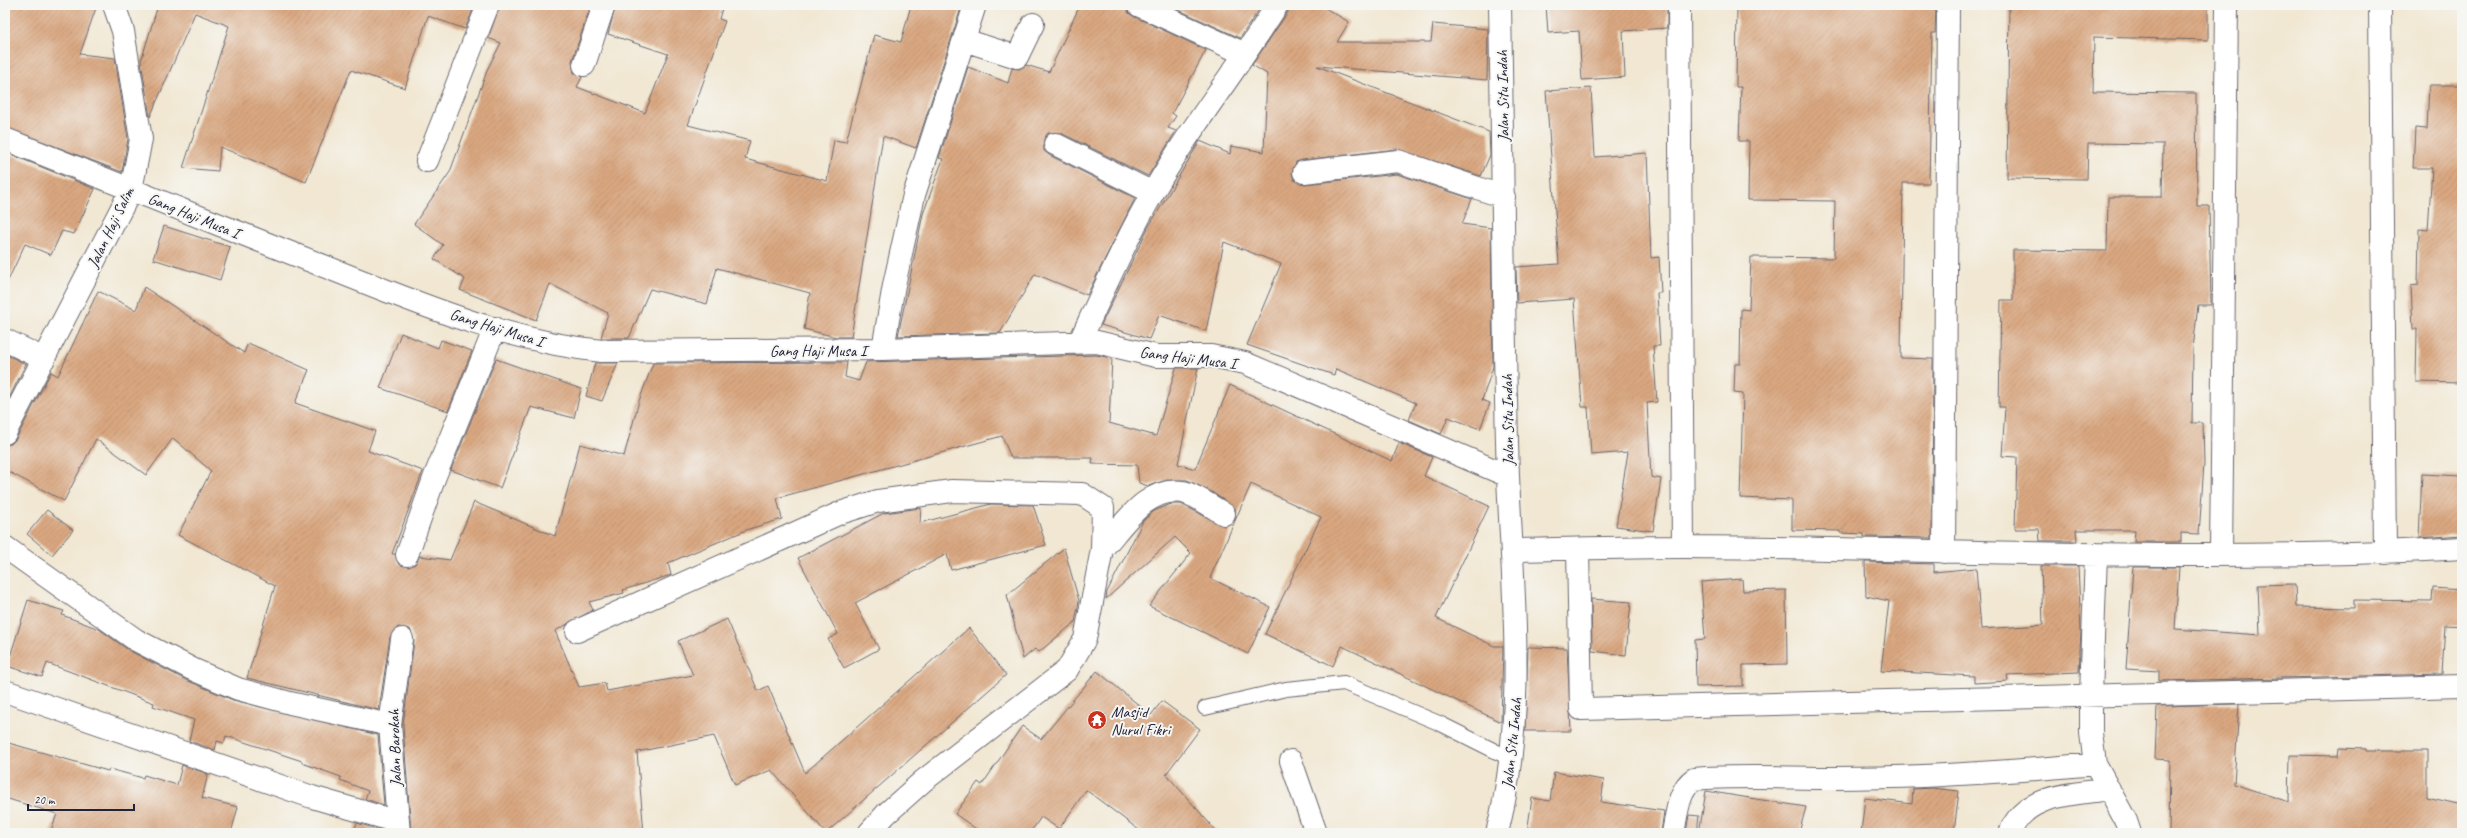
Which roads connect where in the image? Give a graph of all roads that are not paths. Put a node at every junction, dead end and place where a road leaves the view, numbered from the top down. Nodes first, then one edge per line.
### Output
1 (114, 5) edge
2 (488, 5) edge
3 (604, 5) edge
4 (975, 5) edge
5 (1138, 5) edge
6 (1277, 5) edge
7 (1500, 5) edge
8 (1679, 5) edge
9 (1948, 5) edge
10 (2227, 5) edge
11 (2380, 5) edge
12 (1033, 24) dead end
13 (964, 40) junction
14 (1245, 54) junction
15 (584, 65) dead end
16 (5, 139) edge
17 (1055, 144) dead end
18 (427, 161) dead end
19 (1304, 172) dead end
20 (131, 190) junction
21 (1153, 193) junction
22 (1504, 197) junction
23 (495, 328) junction
24 (5, 340) edge
25 (1080, 341) junction
26 (883, 349) junction
27 (44, 359) junction
28 (5, 432) edge
29 (1508, 476) junction
30 (1224, 514) dead end
31 (5, 547) edge
32 (1683, 547) junction
33 (2462, 548) edge
34 (1102, 549) junction
35 (1578, 549) junction
36 (1512, 550) junction
37 (1944, 552) junction
38 (2385, 552) junction
39 (407, 554) dead end
40 (2096, 554) junction
41 (2221, 554) junction
42 (577, 631) dead end
43 (402, 639) dead end
44 (2462, 686) edge
45 (5, 691) edge
46 (2091, 695) junction
47 (1205, 708) dead end
48 (390, 725) junction
49 (1511, 759) junction
50 (1291, 761) dead end
51 (2095, 764) junction
52 (2109, 789) junction
53 (398, 828) edge
54 (869, 833) edge
55 (1316, 833) edge
56 (1497, 833) edge
57 (1673, 833) edge
58 (2010, 833) edge
59 (2130, 833) edge

1 - 20 street, Jalan Haji Salim
2 - 18 street
3 - 15 street
4 - 13 street
5 - 14 street
6 - 14 street
7 - 22 street, Jalan Situ Indah
8 - 32 street
9 - 37 street
10 - 41 street
11 - 38 street
12 - 13 street
13 - 26 street
14 - 21 street
16 - 20 street, Gang Haji Musa I
17 - 21 street
19 - 22 street
20 - 23 street, Gang Haji Musa I
20 - 27 street, Jalan Haji Salim
21 - 25 street
22 - 29 street, Jalan Situ Indah
23 - 26 street, Gang Haji Musa I
23 - 39 street
24 - 27 street
25 - 26 street, Gang Haji Musa I
25 - 29 street, Gang Haji Musa I
27 - 28 street, Jalan Haji Salim
29 - 36 street, Jalan Situ Indah
30 - 34 street
31 - 48 street
32 - 35 street
32 - 37 street
33 - 38 street
34 - 42 street
34 - 54 street
35 - 36 street
35 - 46 street
36 - 49 street, Jalan Situ Indah
37 - 40 street
38 - 41 street
40 - 41 street
40 - 46 street
43 - 48 street, Jalan Barokah
44 - 46 street
45 - 53 street
46 - 51 street
47 - 49 lane
48 - 53 street, Jalan Barokah
49 - 56 street, Jalan Situ Indah
50 - 55 street
51 - 52 street
51 - 57 street
52 - 58 street
52 - 59 street

